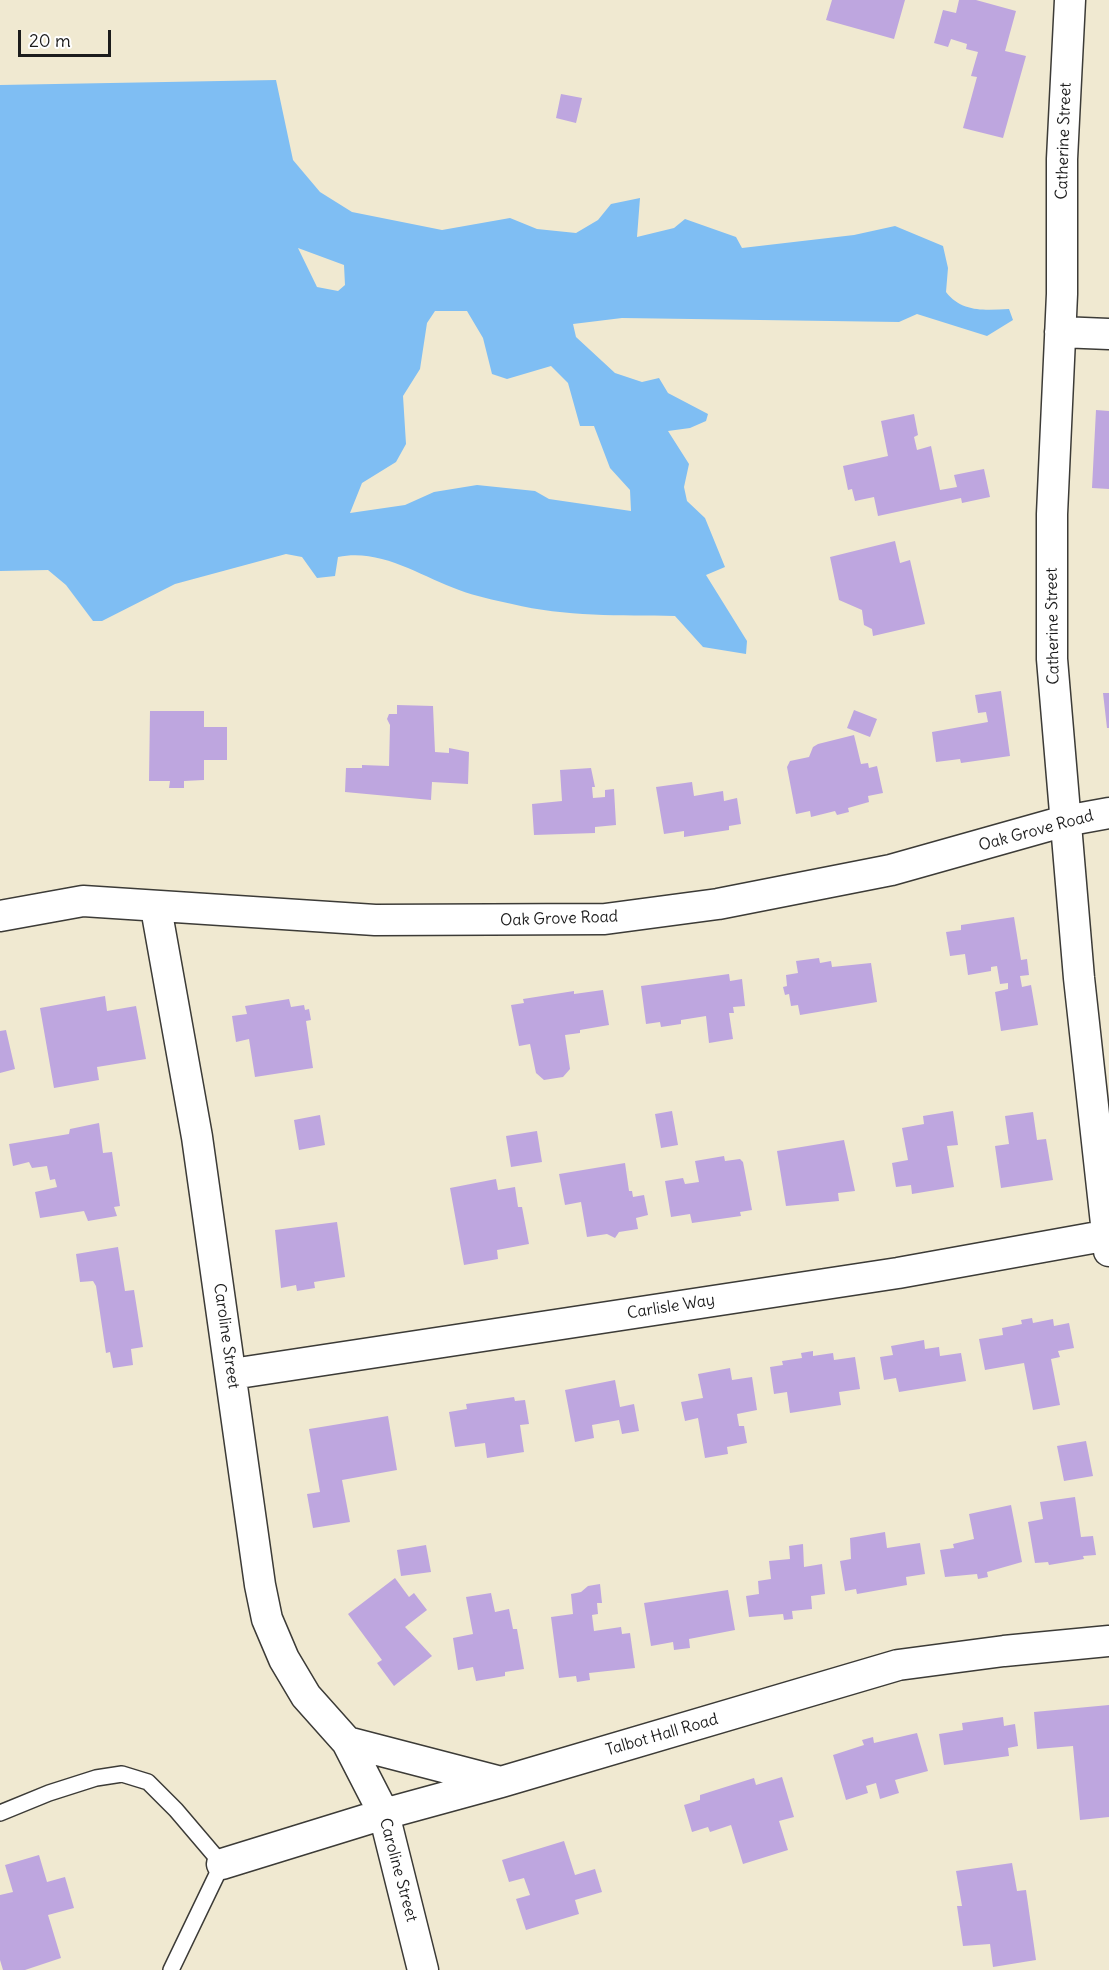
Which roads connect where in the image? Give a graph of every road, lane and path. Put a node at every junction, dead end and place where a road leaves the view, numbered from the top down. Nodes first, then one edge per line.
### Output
1 (1070, 0) edge
2 (1060, 332) junction
3 (1109, 334) edge
4 (1109, 813) edge
5 (1065, 821) junction
6 (156, 908) junction
7 (0, 916) edge
8 (1108, 1240) edge
9 (232, 1374) junction
10 (1109, 1641) edge
11 (347, 1742) junction
12 (501, 1782) junction
13 (0, 1813) edge
14 (384, 1814) junction
15 (222, 1864) junction
16 (171, 1970) edge
17 (423, 1970) edge

1 - 2 street, Catherine Street
2 - 3 street
2 - 5 street, Catherine Street
4 - 5 street, Oak Grove Road
5 - 6 street, Oak Grove Road
5 - 8 street, Catherine Street
6 - 7 street, Oak Grove Road
6 - 9 street, Caroline Street
8 - 9 street, Carlisle Way
9 - 11 street, Caroline Street
10 - 12 street, Talbot Hall Road
11 - 12 street
11 - 14 street, Caroline Street
12 - 14 street, Talbot Hall Road
13 - 15 lane
14 - 15 street, Talbot Hall Road
14 - 17 street, Caroline Street
15 - 16 lane

